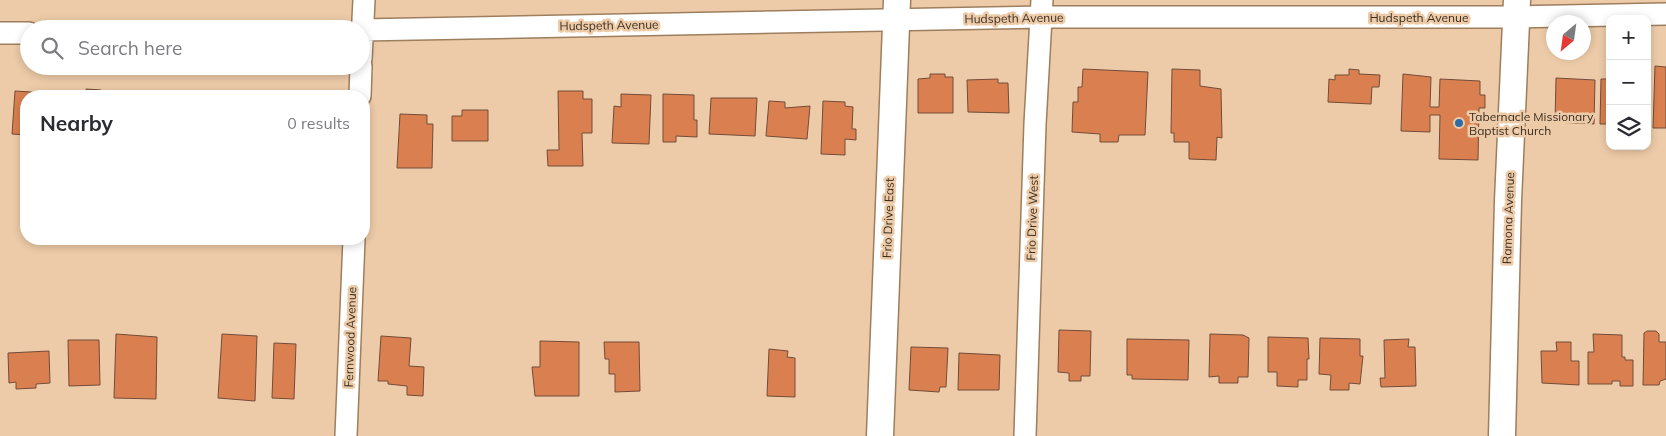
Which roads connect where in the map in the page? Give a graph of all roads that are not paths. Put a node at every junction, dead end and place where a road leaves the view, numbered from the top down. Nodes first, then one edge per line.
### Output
1 (364, 0) edge
2 (1042, 8) edge
3 (1517, 8) edge
4 (896, 10) edge
5 (1666, 14) edge
6 (363, 20) edge
7 (370, 30) edge
8 (0, 33) edge
9 (20, 33) edge
10 (361, 75) edge
11 (360, 90) edge
12 (354, 245) edge
13 (346, 436) edge
14 (880, 436) edge
15 (1025, 436) edge
16 (1502, 436) edge

1 - 6 street
2 - 3 street, Hudspeth Avenue
2 - 4 street, Hudspeth Avenue
2 - 15 street, Frio Drive West
3 - 5 street, Hudspeth Avenue
3 - 16 street, Ramona Avenue
4 - 7 street, Hudspeth Avenue
4 - 14 street, Frio Drive East
8 - 9 street
10 - 11 street
12 - 13 street, Fernwood Avenue

